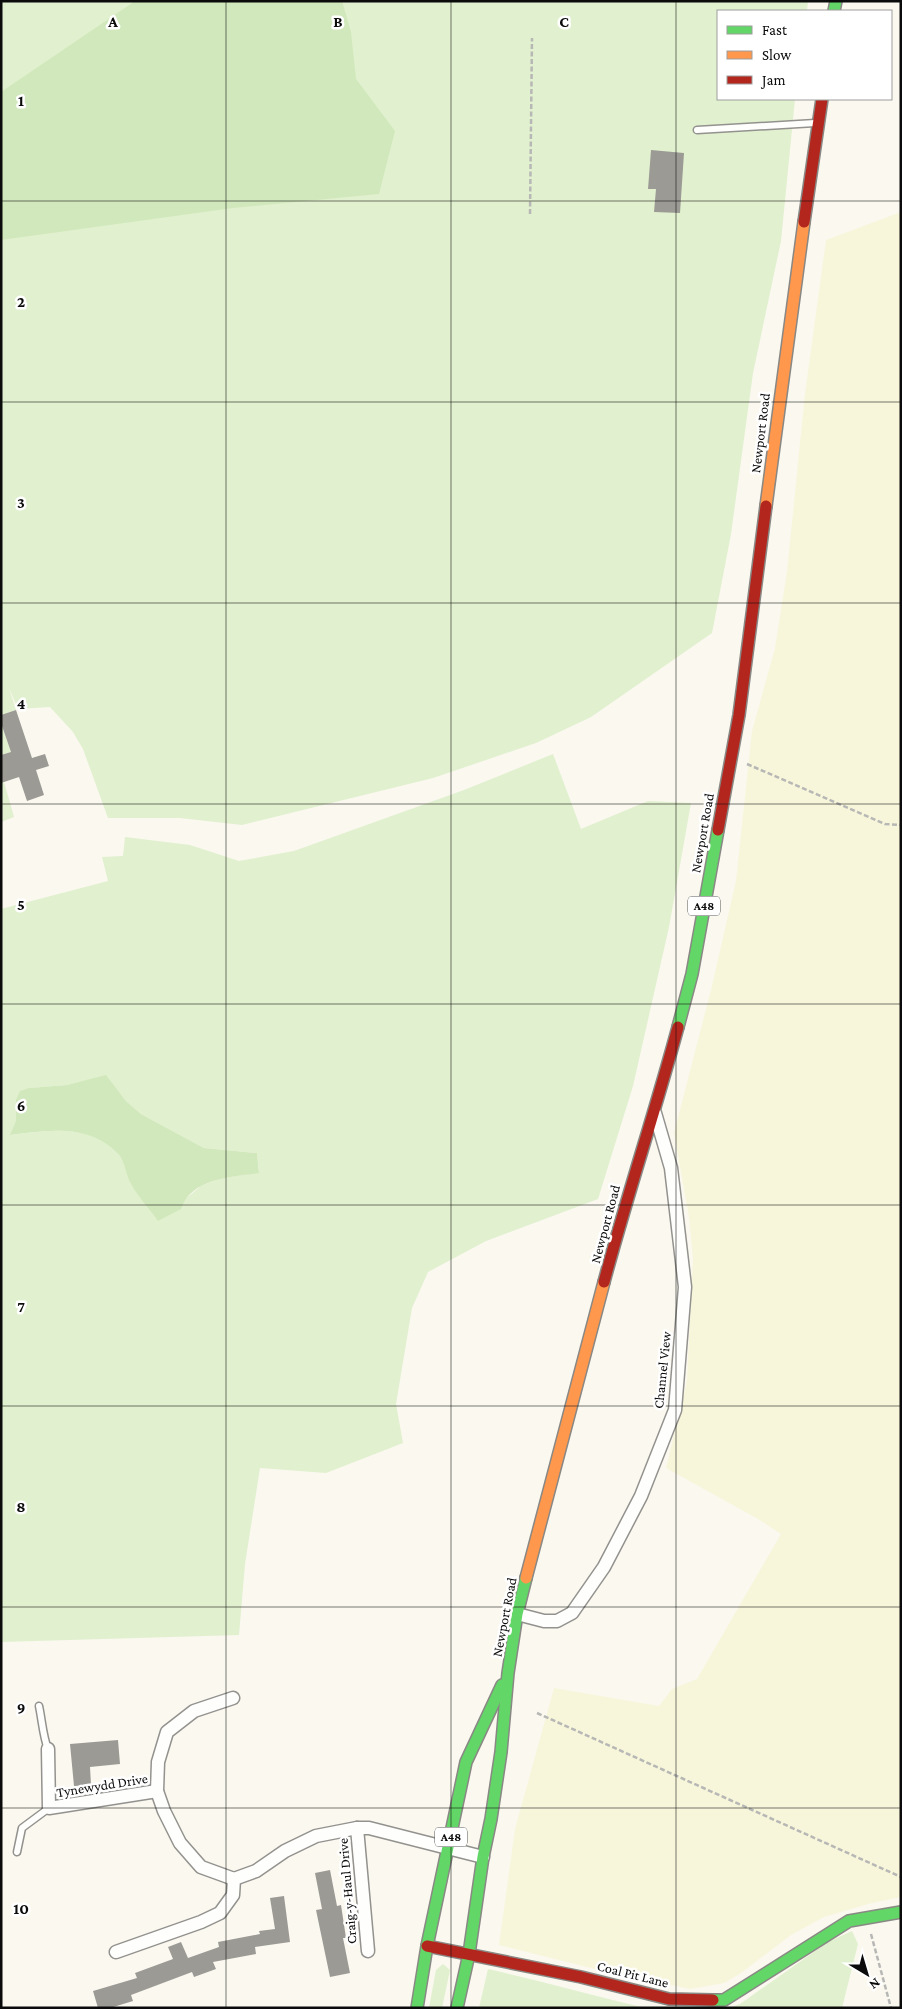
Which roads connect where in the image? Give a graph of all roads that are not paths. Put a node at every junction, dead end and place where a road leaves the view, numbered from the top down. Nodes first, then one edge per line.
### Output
1 (822, 100) edge
2 (819, 122) junction
3 (696, 130) dead end
4 (655, 1111) junction
5 (517, 1614) junction
6 (508, 1673) junction
7 (233, 1698) dead end
8 (39, 1706) dead end
9 (48, 1749) joint
10 (157, 1792) junction
11 (49, 1808) junction
12 (357, 1828) junction
13 (448, 1849) junction
14 (17, 1852) dead end
15 (483, 1857) junction
16 (234, 1879) junction
17 (901, 1912) edge
18 (427, 1946) junction
19 (368, 1951) dead end
20 (116, 1952) dead end
21 (469, 1954) junction
22 (417, 2008) edge
23 (457, 2008) edge

1 - 2 main road, Newport Road / A48
2 - 3 lane
2 - 4 main road, Newport Road / A48
4 - 5 main road, Newport Road / A48
4 - 5 street, Channel View
5 - 6 main road, Newport Road / A48
6 - 13 main road, Newport Road / A48
6 - 15 main road, Newport Road / A48
7 - 10 street, Tynewydd Drive
8 - 9 lane
9 - 11 street, Tynewydd Drive
10 - 11 street, Tynewydd Drive
10 - 16 street, Tynewydd Drive
11 - 14 lane
12 - 13 street, Craig-y-Haul Drive
12 - 16 street, Craig-y-Haul Drive
12 - 19 street, Craig-y-Haul Drive
13 - 15 street, Craig-y-Haul Drive
13 - 18 main road, Newport Road / A48
15 - 21 main road, Newport Road / A48
16 - 20 street
17 - 21 main road, Coal Pit Lane
18 - 21 main road, Coal Pit Lane
18 - 22 main road, Newport Road / A48
21 - 23 main road, Newport Road / A48

